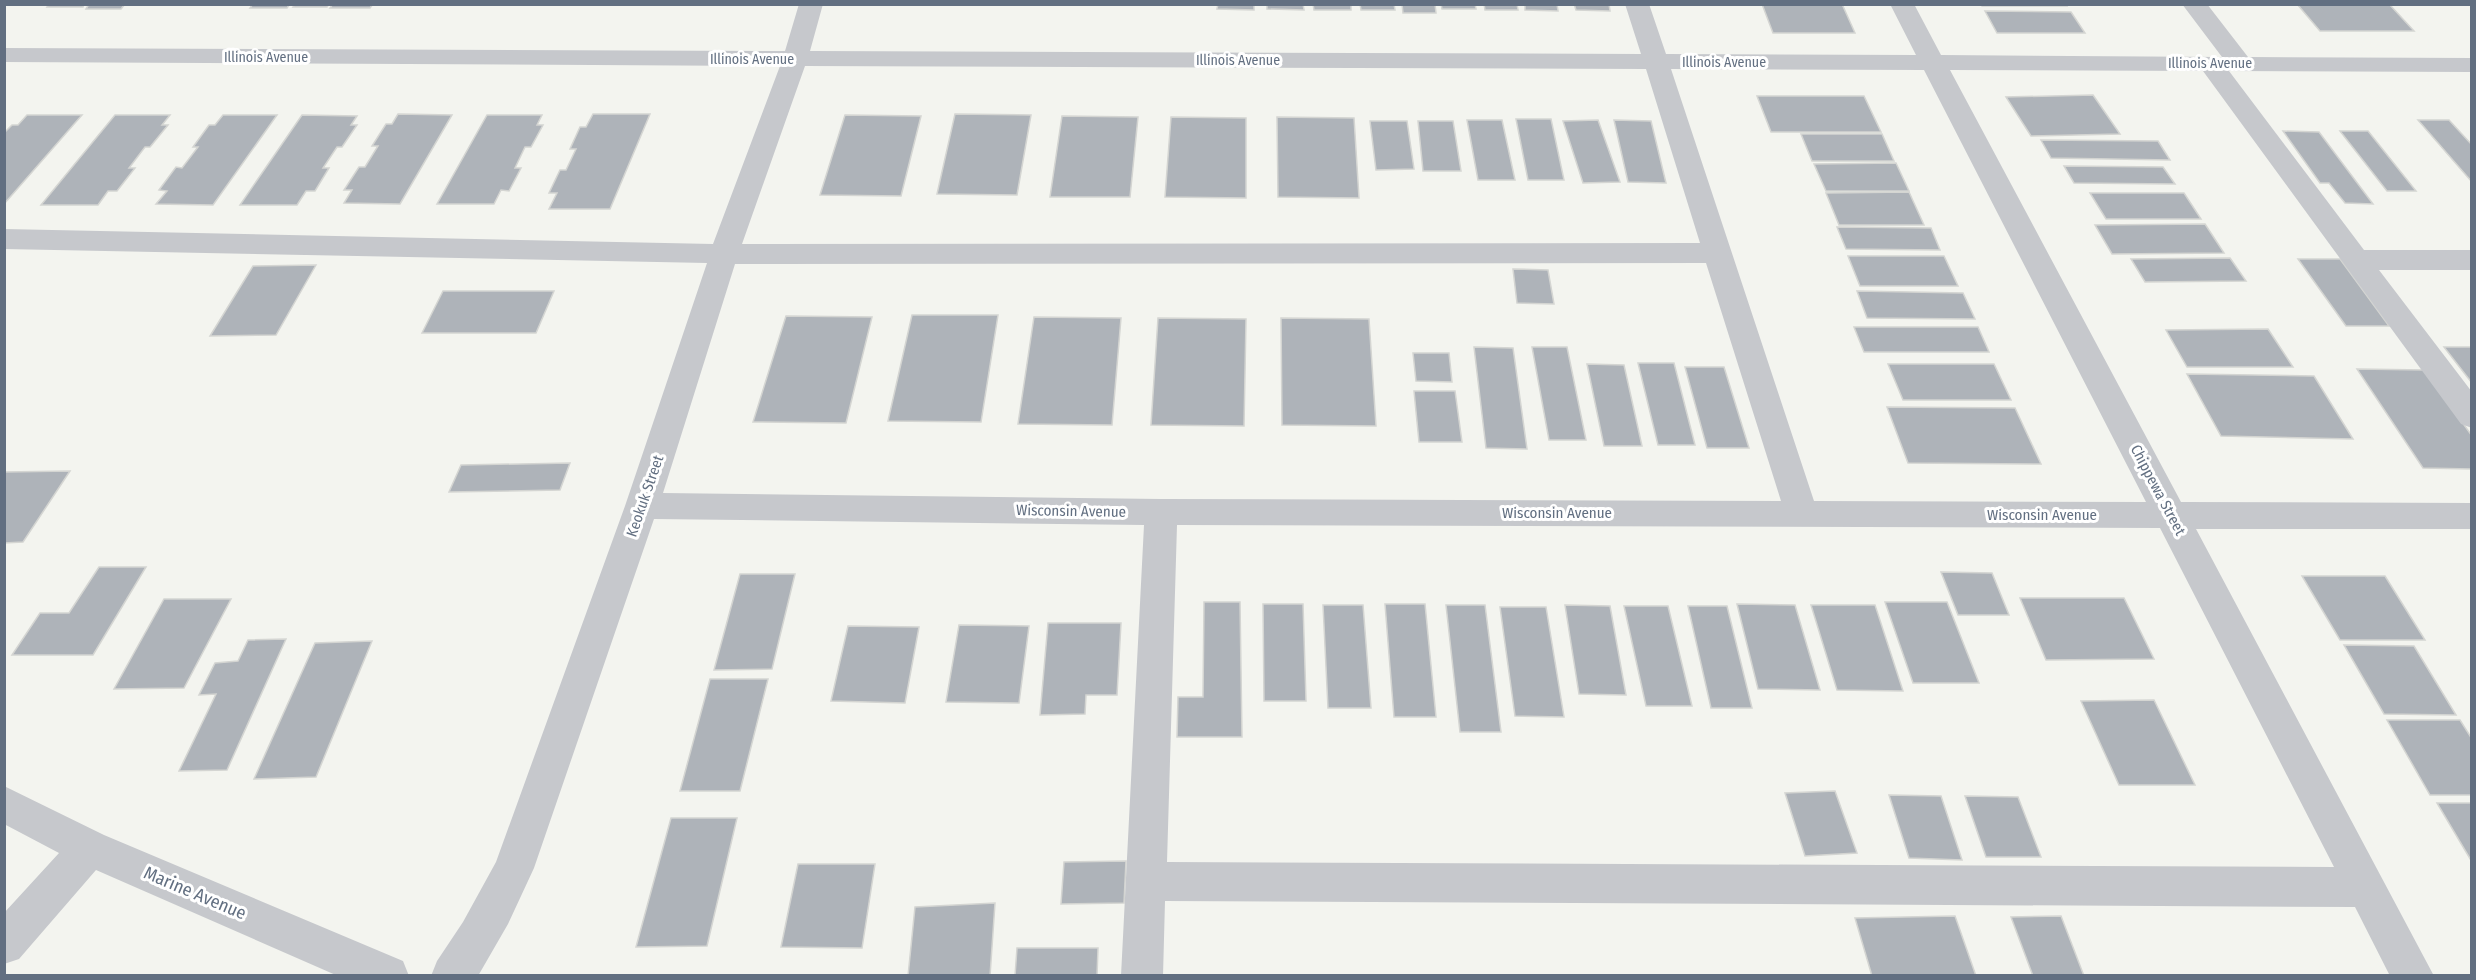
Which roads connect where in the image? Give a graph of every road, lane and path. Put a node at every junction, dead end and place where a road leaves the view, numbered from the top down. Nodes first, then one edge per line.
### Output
1 (811, 4) edge
2 (1637, 4) edge
3 (1902, 4) edge
4 (2194, 4) edge
5 (4, 55) edge
6 (795, 59) junction
7 (1656, 61) junction
8 (1932, 62) junction
9 (2210, 63) junction
10 (2240, 63) junction
11 (2472, 64) edge
12 (4, 239) edge
13 (1717, 253) junction
14 (724, 254) junction
15 (2356, 260) junction
16 (2472, 260) edge
17 (2472, 416) edge
18 (642, 506) junction
19 (1161, 512) junction
20 (1802, 514) junction
21 (2171, 515) junction
22 (2472, 516) edge
23 (4, 804) edge
24 (90, 848) junction
25 (1146, 881) junction
26 (2366, 887) junction
27 (4, 944) edge
28 (388, 975) edge
29 (452, 975) edge
30 (1142, 975) edge
31 (2413, 975) edge

1 - 6 street, Keokuk Street
2 - 7 street
3 - 8 street, Chippewa Street
4 - 10 street
5 - 6 street, Illinois Avenue
6 - 7 street, Illinois Avenue
6 - 14 street, Keokuk Street
7 - 8 street, Illinois Avenue
7 - 13 street
8 - 9 street, Illinois Avenue
8 - 21 street, Chippewa Street
9 - 10 street, Illinois Avenue
9 - 15 street
10 - 11 street, Illinois Avenue
12 - 14 street
13 - 14 street
13 - 20 street
14 - 18 street, Keokuk Street
15 - 16 street
15 - 17 street
18 - 19 street, Wisconsin Avenue
18 - 29 street, Keokuk Street
19 - 20 street, Wisconsin Avenue
19 - 25 street
20 - 21 street, Wisconsin Avenue
21 - 22 street, Wisconsin Avenue
21 - 26 street, Chippewa Street
23 - 24 street, Marine Avenue
24 - 27 street
24 - 28 street, Marine Avenue
25 - 26 street
25 - 30 street
26 - 31 street, Chippewa Street

